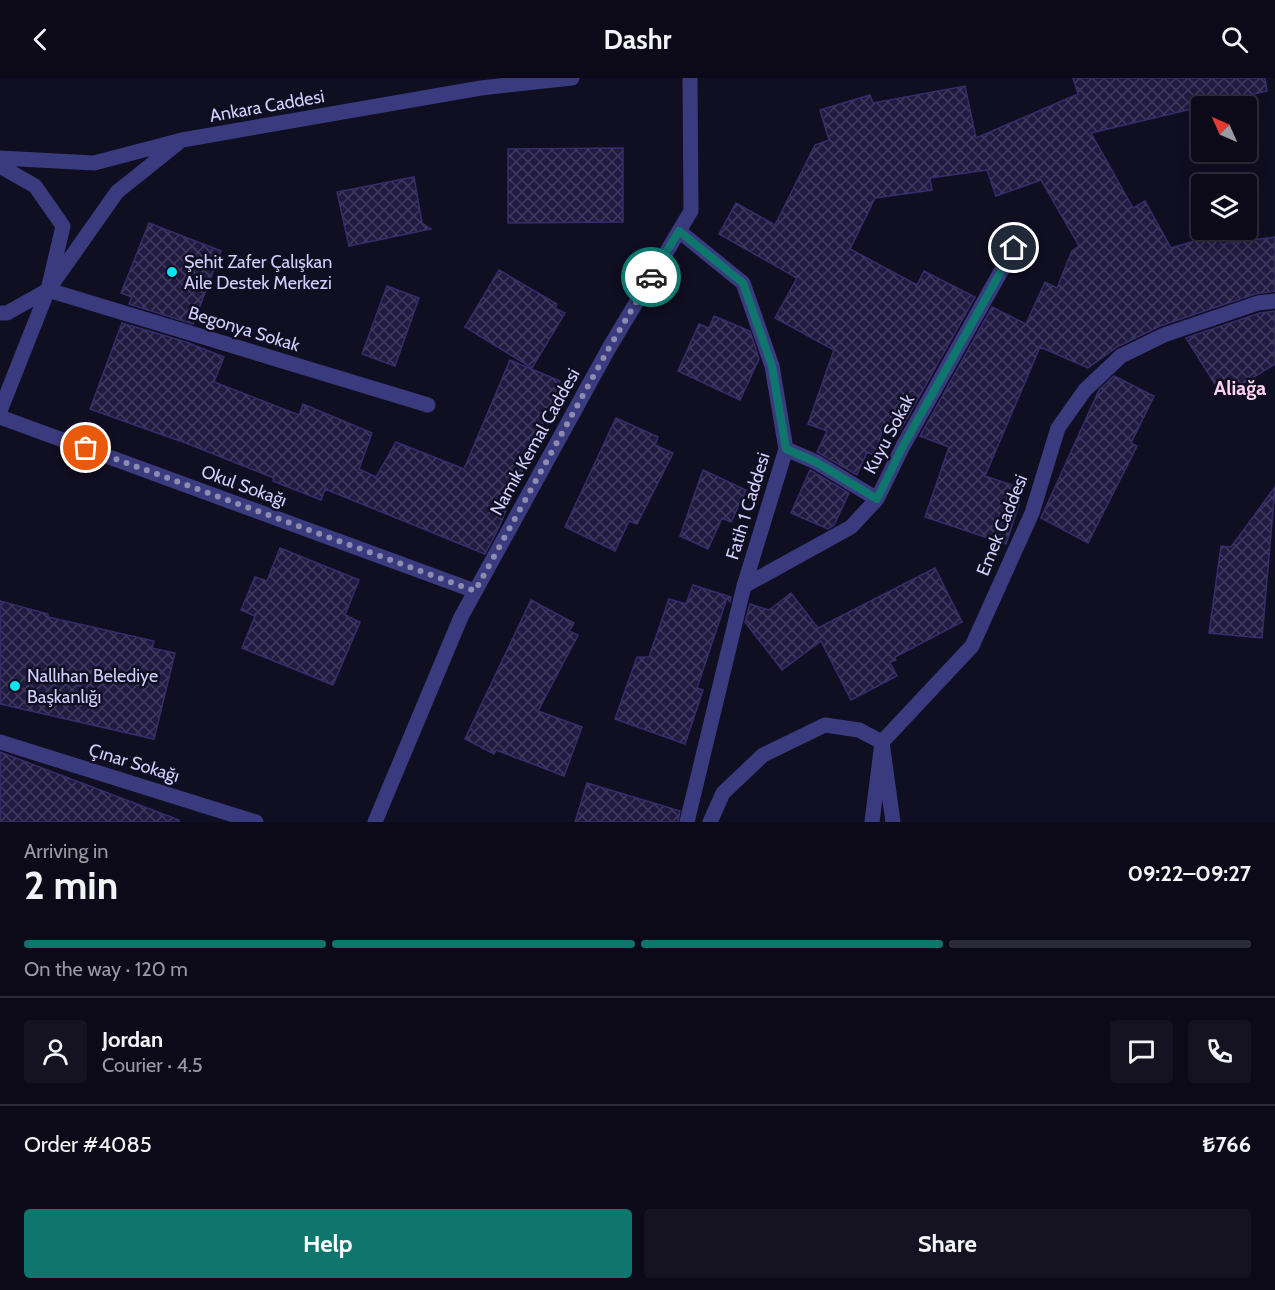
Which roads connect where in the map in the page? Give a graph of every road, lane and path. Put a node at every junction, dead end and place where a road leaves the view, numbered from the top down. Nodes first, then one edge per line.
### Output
1 (572, 78) edge
2 (690, 78) edge
3 (182, 140) junction
4 (0, 158) edge
5 (0, 166) edge
6 (679, 231) junction
7 (1014, 248) dead end
8 (48, 290) junction
9 (1275, 301) edge
10 (0, 313) edge
11 (428, 405) dead end
12 (0, 411) edge
13 (0, 417) edge
14 (786, 449) junction
15 (877, 499) junction
16 (744, 586) junction
17 (475, 591) junction
18 (0, 742) edge
19 (882, 742) junction
20 (255, 822) edge
21 (375, 822) edge
22 (687, 822) edge
23 (710, 822) edge
24 (872, 822) edge
25 (893, 822) edge

1 - 3 street, Ankara Caddesi
2 - 6 street, Namık Kemal Caddesi
3 - 4 street, Ankara Caddesi
3 - 8 street, Ankara Caddesi
5 - 8 street
6 - 14 street, Fatih 1 Caddesi
6 - 17 street, Namık Kemal Caddesi
7 - 15 street, Kuyu Sokak
8 - 10 street, Ankara Caddesi
8 - 11 street, Begonya Sokak
8 - 12 street
9 - 19 street, Emek Caddesi
13 - 17 street, Okul Sokağı
14 - 15 street
14 - 16 street, Fatih 1 Caddesi
15 - 16 street, Kuyu Sokak
16 - 22 street, Fatih 1 Caddesi
17 - 21 street, Namık Kemal Caddesi
18 - 20 street, Çınar Sokağı
19 - 23 street
19 - 24 street
19 - 25 street

